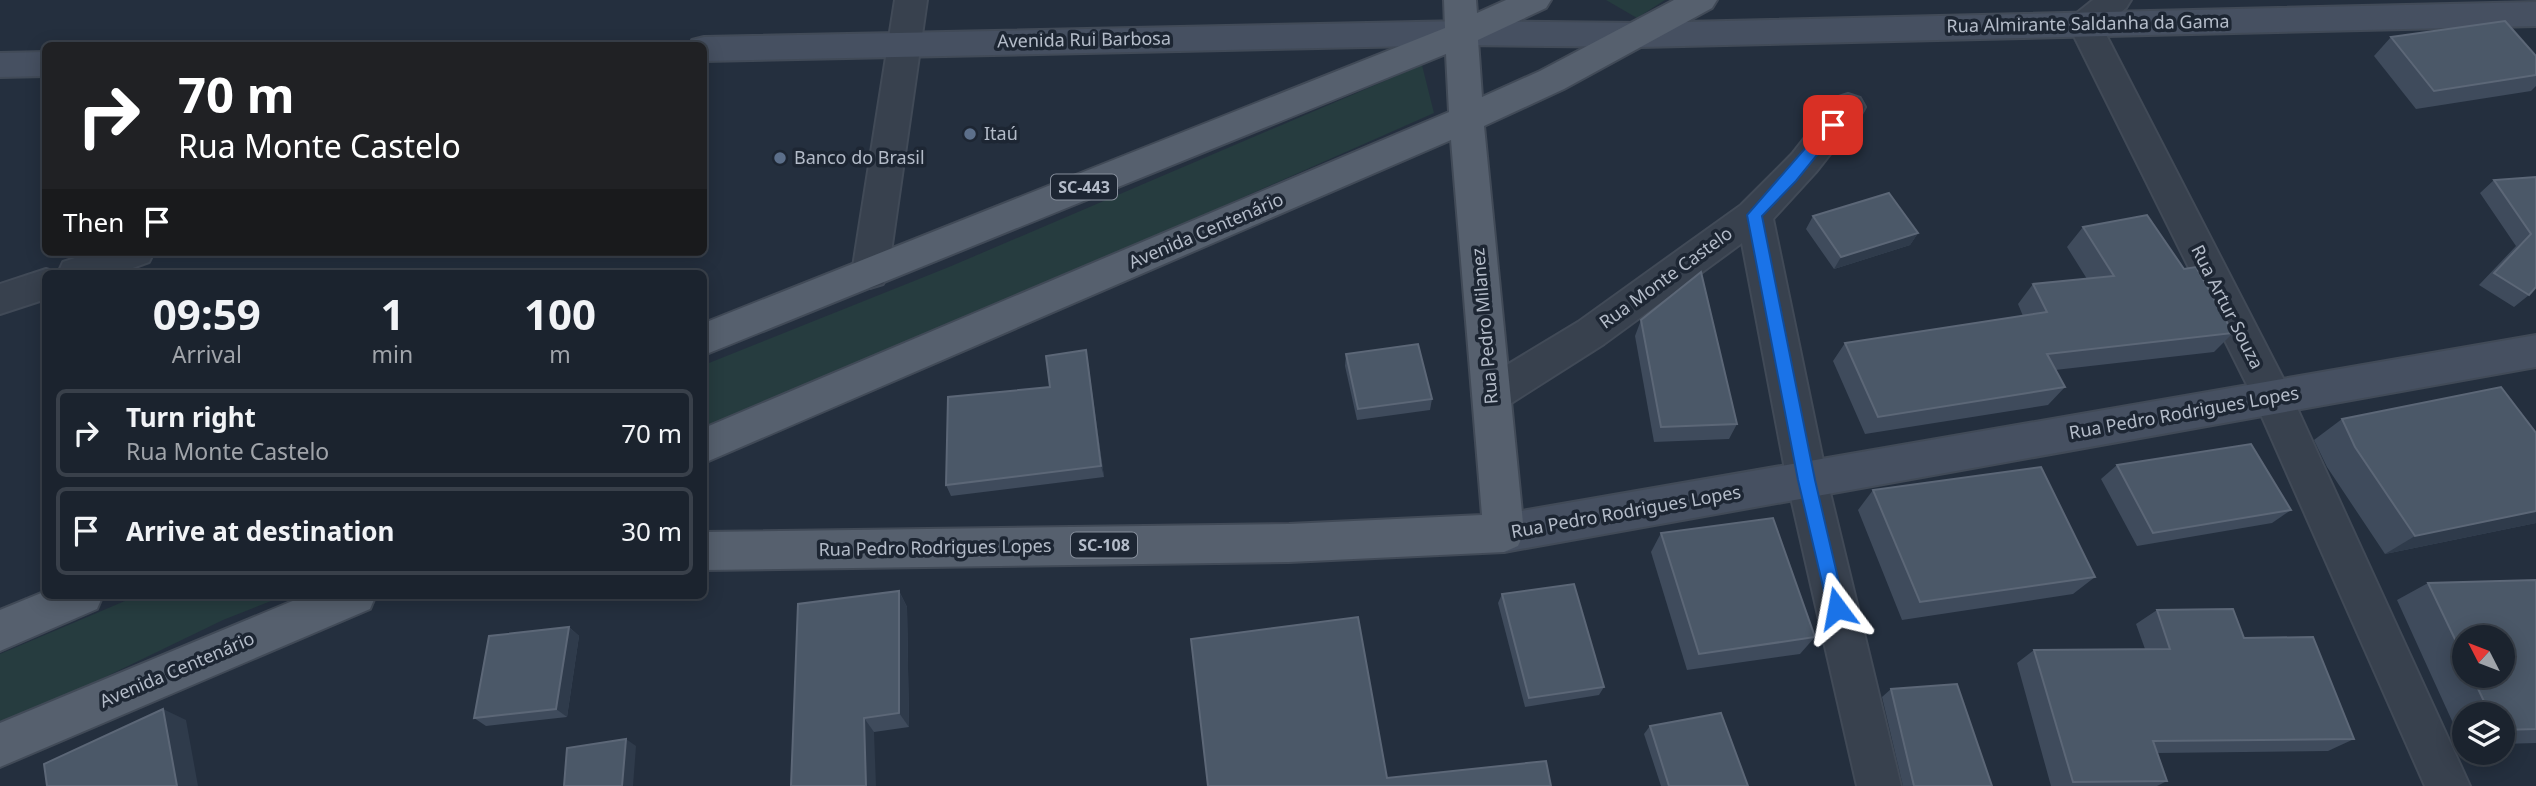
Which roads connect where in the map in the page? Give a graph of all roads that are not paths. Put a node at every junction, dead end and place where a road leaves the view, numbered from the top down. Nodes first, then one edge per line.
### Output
1 (911, 0) edge
2 (1535, 0) edge
3 (1702, 0) edge
4 (2115, 0) edge
5 (2536, 14) edge
6 (1462, 16) edge
7 (2084, 24) junction
8 (1640, 35) junction
9 (904, 44) junction
10 (707, 49) edge
11 (42, 64) edge
12 (0, 65) edge
13 (1848, 107) dead end
14 (1466, 119) junction
15 (1754, 215) junction
16 (125, 256) edge
17 (85, 270) edge
18 (870, 273) junction
19 (42, 285) edge
20 (0, 299) edge
21 (707, 339) edge
22 (2536, 351) edge
23 (1491, 395) junction
24 (2273, 398) junction
25 (707, 445) edge
26 (1807, 480) junction
27 (1504, 533) junction
28 (707, 551) edge
29 (73, 599) edge
30 (346, 599) edge
31 (0, 631) edge
32 (0, 745) edge
33 (1879, 786) edge
34 (2448, 786) edge

1 - 9 street
2 - 6 main road, SC-443
3 - 8 main road, Avenida Centenário
4 - 7 street
5 - 7 main road, Rua Almirante Saldanha da Gama
6 - 8 main road, Avenida Rui Barbosa
6 - 9 main road, Avenida Rui Barbosa
6 - 14 main road, Rua Pedro Milanez
6 - 18 main road, SC-443
7 - 8 main road, Rua Almirante Saldanha da Gama
7 - 24 street, Rua Artur Souza
8 - 14 main road, Avenida Centenário
9 - 10 main road, Avenida Rui Barbosa
9 - 18 street
11 - 12 main road
13 - 15 street, Rua Monte Castelo
14 - 23 main road, Rua Pedro Milanez
14 - 25 main road, Avenida Centenário
15 - 23 street, Rua Monte Castelo
15 - 26 street
16 - 17 street
18 - 21 main road, SC-443
19 - 20 street
22 - 24 main road, Rua Pedro Rodrigues Lopes
23 - 27 main road, Rua Pedro Milanez
24 - 26 main road, Rua Pedro Rodrigues Lopes
24 - 34 street, Rua Artur Souza
26 - 27 main road, Rua Pedro Rodrigues Lopes
26 - 33 street
27 - 28 main road, Rua Pedro Rodrigues Lopes / SC-108
29 - 31 main road
30 - 32 main road, Avenida Centenário

